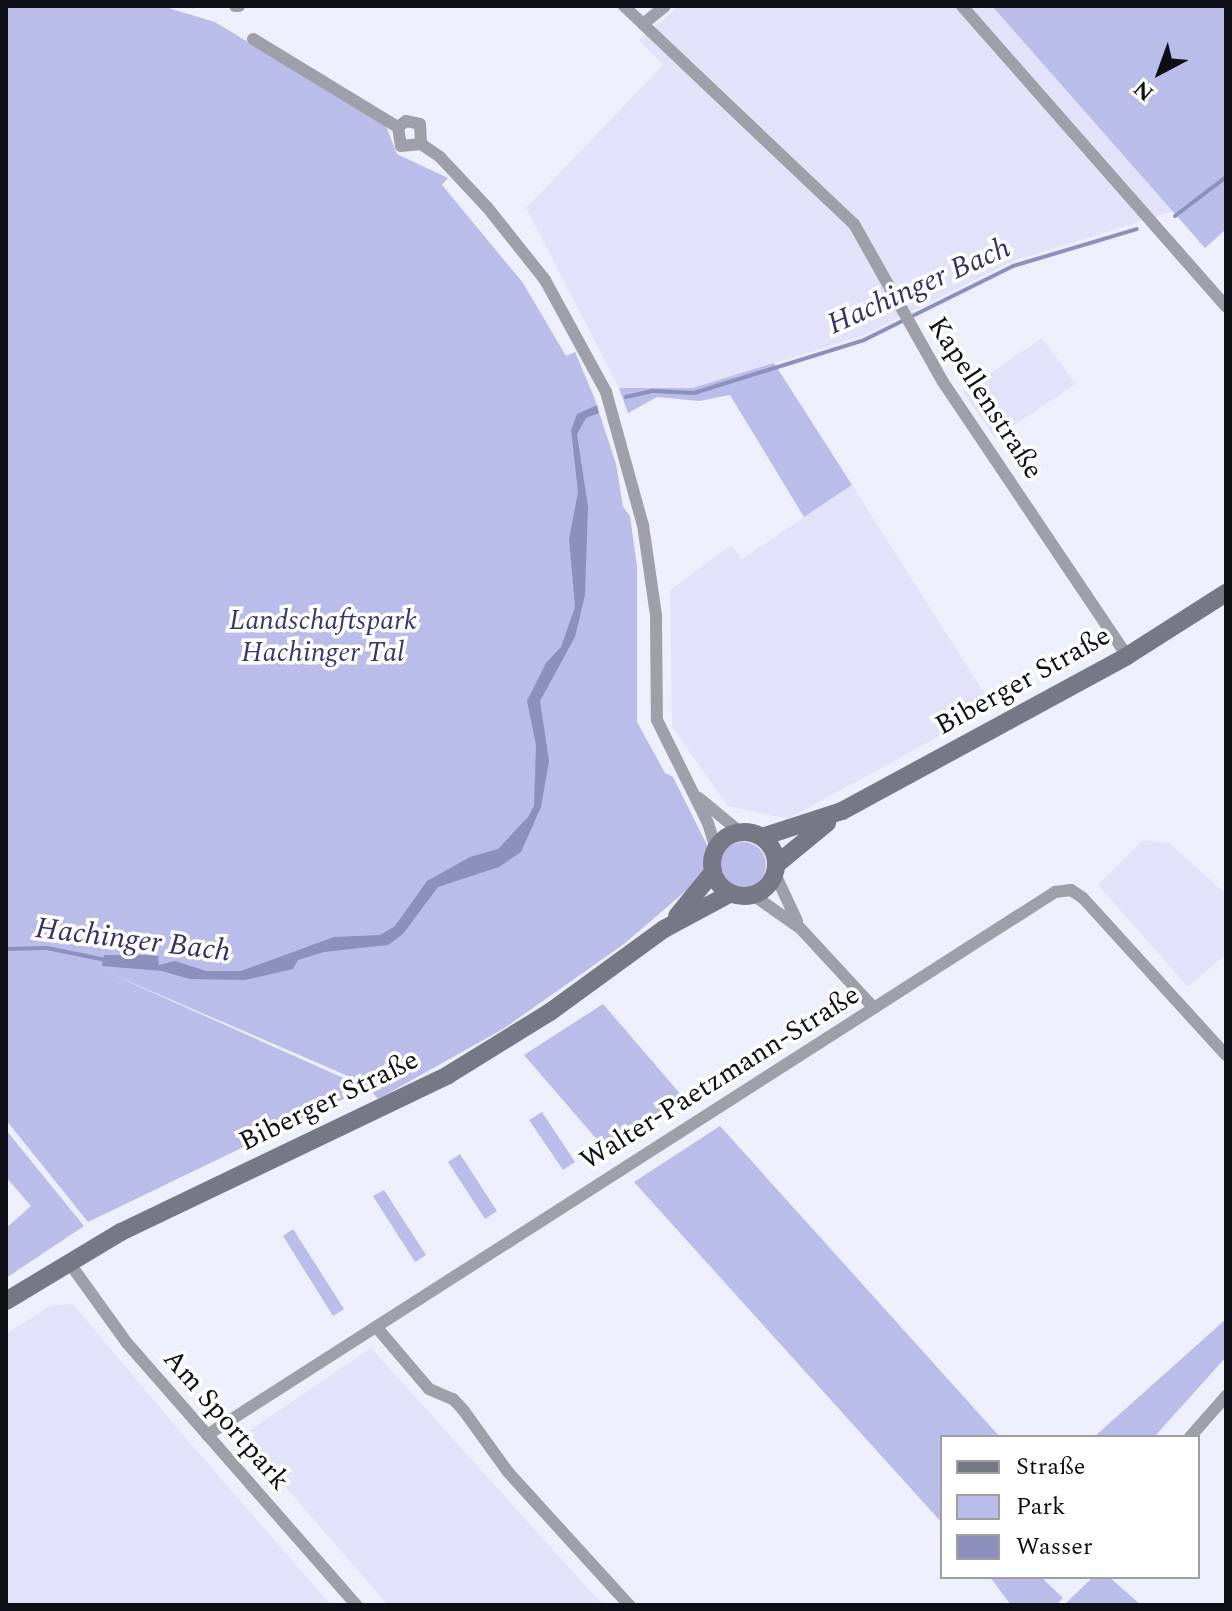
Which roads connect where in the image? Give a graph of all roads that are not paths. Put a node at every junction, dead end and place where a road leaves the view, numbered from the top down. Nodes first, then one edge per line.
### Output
1 (624, 6) edge
2 (665, 6) edge
3 (962, 6) edge
4 (643, 24) junction
5 (253, 39) dead end
6 (398, 127) junction
7 (421, 144) junction
8 (1226, 306) edge
9 (1226, 593) edge
10 (1127, 656) junction
11 (692, 791) junction
12 (842, 811) junction
13 (740, 832) junction
14 (762, 837) junction
15 (716, 849) junction
16 (776, 869) junction
17 (713, 872) junction
18 (731, 893) junction
19 (753, 895) junction
20 (800, 928) junction
21 (664, 929) junction
22 (874, 1008) junction
23 (1226, 1055) edge
24 (68, 1261) junction
25 (6, 1301) edge
26 (378, 1329) junction
27 (1225, 1398) edge
28 (207, 1435) junction
29 (1192, 1435) edge
30 (356, 1605) edge
31 (629, 1605) edge

1 - 4 street, Kapellenstraße
2 - 4 street
3 - 8 street
4 - 10 street, Kapellenstraße
5 - 6 street
6 - 7 street
6 - 7 street
7 - 11 street
9 - 10 main road, Biberger Straße
10 - 12 main road, Biberger Straße
11 - 13 street
11 - 15 street
12 - 14 main road, Biberger Straße
12 - 16 main road, Biberger Straße
13 - 14 main road
13 - 15 main road
14 - 16 main road
15 - 17 main road
16 - 19 main road
16 - 20 street
17 - 18 main road
17 - 21 main road, Biberger Straße
18 - 19 main road
18 - 21 main road, Biberger Straße
19 - 20 street
20 - 22 street
21 - 24 main road, Biberger Straße
22 - 23 street, Walter-Paetzmann-Straße
22 - 26 street, Walter-Paetzmann-Straße
24 - 25 main road, Biberger Straße
24 - 28 street, Am Sportpark
26 - 28 street, Walter-Paetzmann-Straße
26 - 31 street
27 - 29 street
28 - 30 street, Am Sportpark

